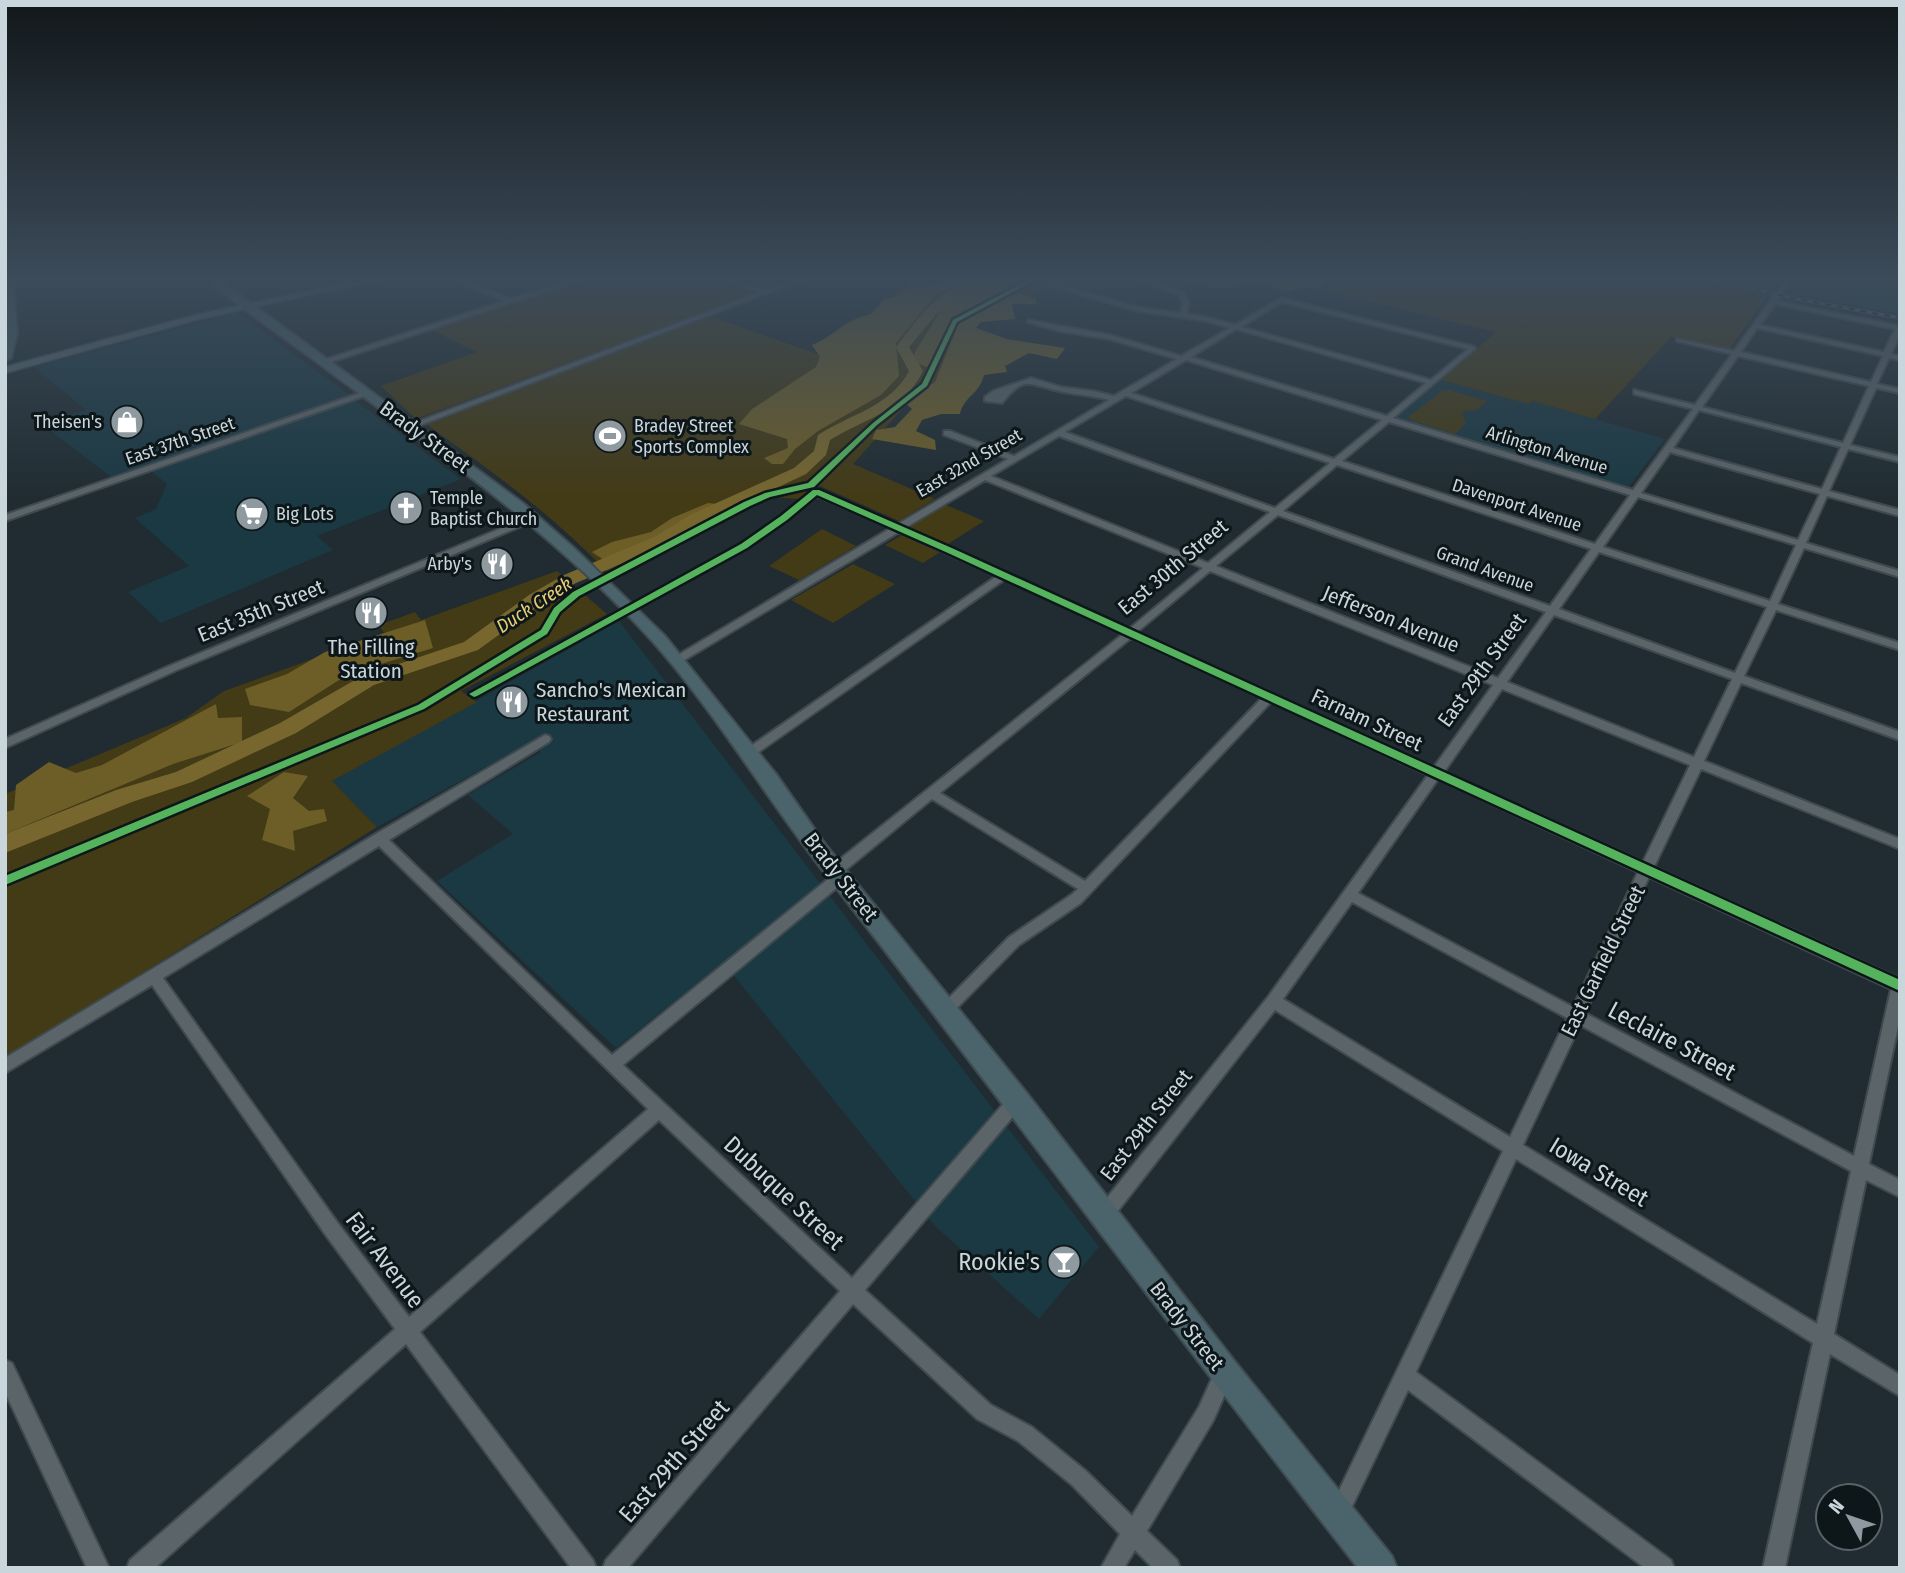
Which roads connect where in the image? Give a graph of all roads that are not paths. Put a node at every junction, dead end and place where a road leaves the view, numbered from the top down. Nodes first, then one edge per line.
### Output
1 (41, 351) edge
2 (71, 351) edge
3 (308, 351) edge
4 (355, 351) edge
5 (608, 351) edge
6 (1160, 351) edge
7 (1194, 351) edge
8 (1321, 351) edge
9 (1469, 351) edge
10 (1725, 351) edge
11 (1739, 351) edge
12 (1868, 351) edge
13 (1737, 354) junction
14 (1893, 357) edge
15 (1183, 358) junction
16 (5, 360) edge
17 (322, 362) junction
18 (5, 370) edge
19 (1431, 382) junction
20 (1873, 385) junction
21 (1008, 390) dead end
22 (1900, 391) edge
23 (1637, 392) dead end
24 (1125, 393) junction
25 (366, 394) junction
26 (1115, 399) junction
27 (1698, 408) junction
28 (1387, 418) junction
29 (410, 426) junction
30 (947, 433) dead end
31 (1059, 433) junction
32 (1846, 446) junction
33 (1667, 449) junction
34 (1015, 459) junction
35 (1900, 460) edge
36 (1335, 461) junction
37 (985, 477) junction
38 (1825, 493) junction
39 (1636, 494) junction
40 (1277, 510) junction
41 (1900, 513) edge
42 (5, 518) edge
43 (533, 518) junction
44 (899, 527) junction
45 (1800, 543) junction
46 (1597, 548) junction
47 (1209, 567) junction
48 (1900, 573) edge
49 (1005, 575) junction
50 (1772, 605) junction
51 (630, 610) junction
52 (1553, 610) junction
53 (1130, 633) junction
54 (1900, 647) edge
55 (677, 660) junction
56 (1738, 677) junction
57 (1500, 683) junction
58 (474, 694) dead end
59 (1270, 697) junction
60 (1900, 736) edge
61 (545, 739) dead end
62 (5, 744) edge
63 (748, 753) junction
64 (1698, 763) junction
65 (1436, 773) junction
66 (931, 793) junction
67 (379, 838) junction
68 (1900, 844) edge
69 (1647, 870) junction
70 (837, 874) junction
71 (1087, 888) junction
72 (1349, 894) junction
73 (153, 976) junction
74 (1899, 985) edge
75 (1273, 1000) junction
76 (946, 1010) junction
77 (1576, 1016) junction
78 (612, 1065) junction
79 (5, 1066) edge
80 (1017, 1100) junction
81 (660, 1110) junction
82 (1513, 1149) junction
83 (1859, 1167) junction
84 (1900, 1189) edge
85 (1103, 1216) junction
86 (852, 1290) junction
87 (408, 1331) junction
88 (1823, 1338) junction
89 (5, 1370) edge
90 (1224, 1374) junction
91 (1404, 1375) junction
92 (1900, 1386) edge
93 (1338, 1515) junction
94 (1134, 1532) junction
95 (98, 1568) edge
96 (138, 1568) edge
97 (585, 1568) edge
98 (614, 1568) edge
99 (1112, 1568) edge
100 (1169, 1568) edge
101 (1380, 1568) edge
102 (1663, 1568) edge
103 (1774, 1568) edge

1 - 16 main road
2 - 18 main road
3 - 17 highway, Brady Street
4 - 17 street
5 - 29 street
6 - 15 street, Arlington Avenue
7 - 15 street, East 32nd Street
8 - 19 street
9 - 19 street, East 30th Street
10 - 13 street
11 - 13 street, East 29th Street
12 - 14 street
13 - 20 street
13 - 27 street, East 29th Street
14 - 20 street, East Garfield Street
15 - 24 street, East 32nd Street
15 - 28 street, Arlington Avenue
17 - 25 highway, Brady Street
19 - 28 street, East 30th Street
20 - 22 street
20 - 32 street, East Garfield Street
21 - 26 street
23 - 27 street
24 - 26 street, East 32nd Street
24 - 36 street, Davenport Avenue
25 - 29 highway, Brady Street
25 - 42 street, East 37th Street
26 - 31 street, East 32nd Street
27 - 32 street
27 - 33 street, East 29th Street
28 - 36 street, East 30th Street
28 - 39 street, Arlington Avenue
29 - 43 highway, Brady Street
30 - 34 street
31 - 34 street, East 32nd Street
31 - 40 street, Grand Avenue
32 - 35 street
32 - 38 street, East Garfield Street
33 - 38 street
33 - 39 street, East 29th Street
34 - 37 street, East 32nd Street
36 - 40 street, East 30th Street
36 - 46 street, Davenport Avenue
37 - 44 street, East 32nd Street
37 - 47 street, Jefferson Avenue
38 - 41 street
38 - 45 street, East Garfield Street
39 - 45 street, Arlington Avenue
39 - 46 street, East 29th Street
40 - 47 street, East 30th Street
40 - 52 street, Grand Avenue
43 - 51 highway, Brady Street
43 - 62 street, East 35th Street
44 - 49 street, Farnam Street
44 - 51 street, Farnam Street
44 - 55 street, East 32nd Street
45 - 48 street, Arlington Avenue
45 - 50 street, East Garfield Street
46 - 50 street, Davenport Avenue
46 - 52 street, East 29th Street
47 - 53 street, East 30th Street
47 - 57 street, Jefferson Avenue
49 - 53 street, Farnam Street
49 - 63 street
50 - 54 street, Davenport Avenue
50 - 56 street, East Garfield Street
51 - 55 highway, Brady Street
51 - 58 street
52 - 56 street, Grand Avenue
52 - 57 street, East 29th Street
53 - 59 street, Farnam Street
53 - 66 street, East 30th Street
55 - 63 highway, Brady Street
56 - 60 street, Grand Avenue
56 - 64 street, East Garfield Street
57 - 64 street, Jefferson Avenue
57 - 65 street, East 29th Street
59 - 65 street, Farnam Street
59 - 71 street
61 - 67 street
63 - 70 highway, Brady Street
64 - 68 street, Jefferson Avenue
64 - 69 street, East Garfield Street
65 - 69 street, Farnam Street
65 - 72 street, East 29th Street
66 - 70 street, East 30th Street
66 - 71 street
67 - 73 street
67 - 78 street, Dubuque Street
69 - 74 street, Farnam Street
69 - 77 street, East Garfield Street
70 - 76 highway, Brady Street
70 - 78 street, East 30th Street
71 - 76 street
72 - 75 street, East 29th Street
72 - 77 street, Leclaire Street
73 - 79 street
73 - 87 street, Fair Avenue
74 - 83 street
75 - 82 street, Iowa Street
75 - 85 street, East 29th Street
76 - 80 highway, Brady Street
77 - 82 street, East Garfield Street
77 - 83 street, Leclaire Street
78 - 81 street, Dubuque Street
80 - 85 highway, Brady Street
80 - 86 street, East 29th Street
81 - 86 street, Dubuque Street
81 - 87 street
82 - 88 street, Iowa Street
82 - 91 street, East Garfield Street
83 - 84 street, Leclaire Street
83 - 88 street
85 - 90 highway, Brady Street
86 - 94 street, Dubuque Street
86 - 98 street, East 29th Street
87 - 96 street
87 - 97 street, Fair Avenue
88 - 92 street, Iowa Street
88 - 103 street
89 - 95 street
90 - 93 highway, Brady Street
90 - 94 street
91 - 93 street, East Garfield Street
91 - 102 street
93 - 101 highway, Brady Street
94 - 99 street
94 - 100 street, Dubuque Street

